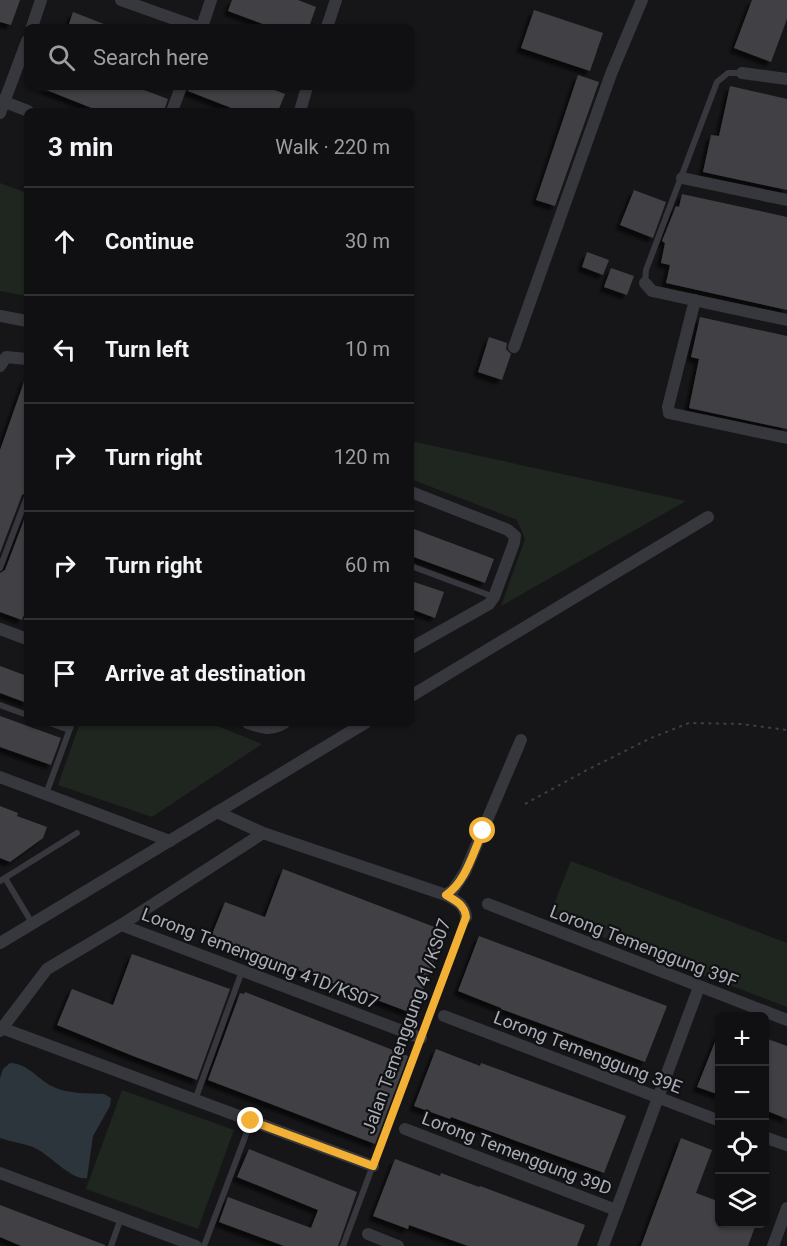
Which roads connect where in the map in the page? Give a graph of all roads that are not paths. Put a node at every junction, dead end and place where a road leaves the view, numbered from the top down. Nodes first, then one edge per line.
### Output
1 (41, 0) edge
2 (122, 0) edge
3 (211, 0) edge
4 (336, 0) edge
5 (642, 0) edge
6 (33, 24) edge
7 (189, 24) edge
8 (203, 24) edge
9 (328, 24) edge
10 (24, 48) edge
11 (742, 73) joint
12 (786, 76) edge
13 (180, 90) edge
14 (306, 90) edge
15 (1, 105) edge
16 (173, 108) edge
17 (301, 108) edge
18 (24, 110) edge
19 (682, 178) junction
20 (787, 200) edge
21 (645, 283) joint
22 (695, 300) junction
23 (0, 316) edge
24 (24, 320) edge
25 (787, 320) edge
26 (514, 347) dead end
27 (2, 359) edge
28 (24, 359) edge
29 (787, 438) edge
30 (414, 493) edge
31 (24, 504) edge
32 (708, 517) dead end
33 (414, 567) edge
34 (0, 568) edge
35 (494, 597) junction
36 (0, 629) edge
37 (24, 638) edge
38 (414, 643) edge
39 (414, 694) edge
40 (0, 705) edge
41 (24, 714) edge
42 (259, 726) edge
43 (277, 726) edge
44 (360, 726) edge
45 (70, 727) edge
46 (520, 740) dead end
47 (0, 777) edge
48 (46, 794) junction
49 (217, 812) junction
50 (77, 833) dead end
51 (263, 833) junction
52 (170, 841) junction
53 (3, 880) edge
54 (446, 895) junction
55 (488, 904) dead end
56 (466, 917) joint
57 (32, 923) junction
58 (121, 925) junction
59 (0, 943) edge
60 (243, 971) junction
61 (699, 987) junction
62 (444, 1016) dead end
63 (787, 1020) edge
64 (1, 1029) edge
65 (421, 1038) junction
66 (657, 1099) junction
67 (195, 1100) junction
68 (717, 1120) edge
69 (251, 1121) junction
70 (405, 1129) dead end
71 (769, 1138) edge
72 (787, 1145) edge
73 (373, 1166) junction
74 (0, 1173) edge
75 (787, 1208) edge
76 (616, 1210) junction
77 (121, 1218) junction
78 (368, 1234) dead end
79 (111, 1246) edge
80 (196, 1246) edge
81 (204, 1246) edge
82 (343, 1246) edge
83 (398, 1246) edge
84 (603, 1246) edge
85 (773, 1246) edge

1 - 6 street
2 - 7 street
3 - 8 street
4 - 9 street
5 - 26 street
10 - 15 street
11 - 12 street
11 - 19 lane
13 - 16 street
14 - 17 street
15 - 18 street
19 - 20 street
19 - 21 lane
21 - 22 street
22 - 25 street
22 - 29 street
23 - 24 street
27 - 28 street
30 - 35 street
31 - 34 lane
32 - 39 street
33 - 35 lane
35 - 38 street
36 - 37 street
40 - 41 lane
42 - 43 street
44 - 49 street
45 - 48 lane
46 - 54 street
47 - 48 street
48 - 52 street
49 - 51 street
49 - 52 street
50 - 53 lane
51 - 54 street
51 - 58 street
52 - 57 street
53 - 57 lane
54 - 56 street, Jalan Temenggung 41/KS07
55 - 61 street, Lorong Temenggung 39F
56 - 65 lane, Jalan Temenggung 41/KS07
57 - 59 street
58 - 60 street, Lorong Temenggung 41D/KS07
58 - 64 street
60 - 65 street, Lorong Temenggung 41D/KS07
60 - 67 lane
61 - 63 street, Lorong Temenggung 39F
61 - 66 street
62 - 66 street, Lorong Temenggung 39E
64 - 67 street
65 - 73 lane, Jalan Temenggung 41/KS07
66 - 68 street, Lorong Temenggung 39E
66 - 76 street
67 - 69 street
69 - 73 street
69 - 81 lane
70 - 76 street, Lorong Temenggung 39D
71 - 72 street
73 - 82 lane, Jalan Temenggung 41/KS07
74 - 77 street
75 - 85 street
76 - 84 street
77 - 79 lane
77 - 80 street
78 - 83 street

